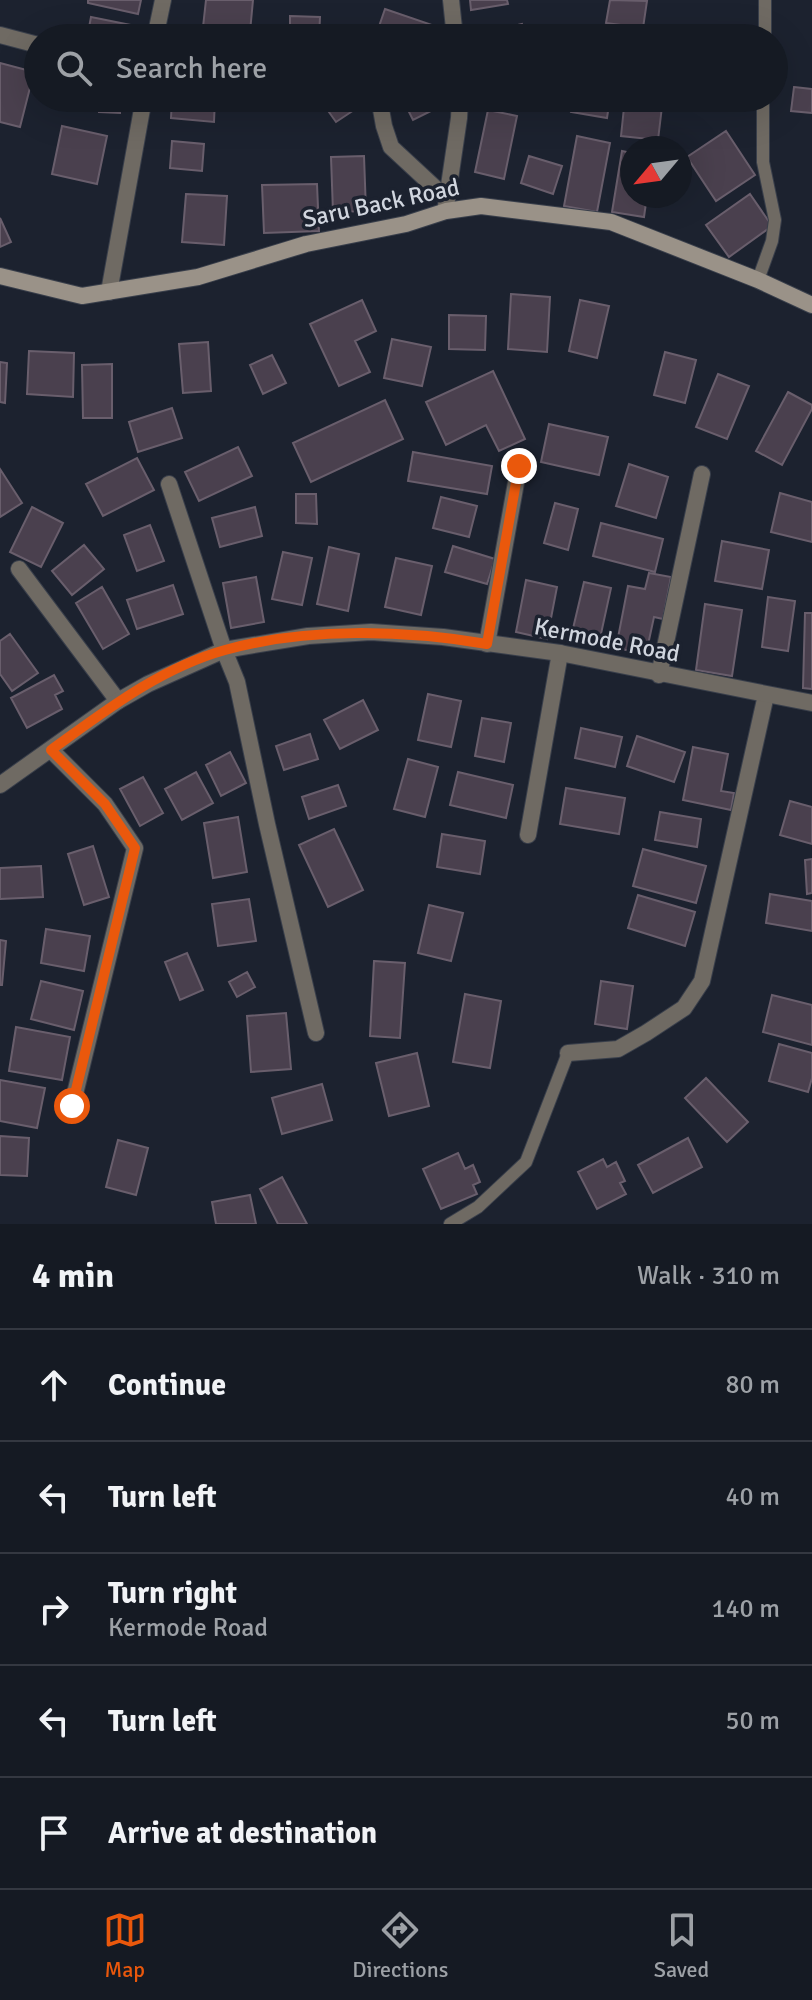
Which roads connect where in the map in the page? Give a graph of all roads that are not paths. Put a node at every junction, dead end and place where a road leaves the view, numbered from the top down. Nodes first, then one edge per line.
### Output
1 (163, 0) edge
2 (451, 0) edge
3 (765, 0) edge
4 (158, 24) edge
5 (454, 24) edge
6 (765, 24) edge
7 (0, 35) edge
8 (24, 41) edge
9 (141, 112) edge
10 (382, 112) edge
11 (459, 112) edge
12 (763, 112) edge
13 (446, 204) junction
14 (0, 276) edge
15 (758, 280) junction
16 (109, 292) junction
17 (812, 305) edge
18 (519, 466) dead end
19 (702, 474) dead end
20 (169, 484) dead end
21 (19, 569) dead end
22 (487, 644) junction
23 (224, 650) junction
24 (560, 653) junction
25 (659, 675) junction
26 (766, 695) junction
27 (118, 701) junction
28 (812, 703) edge
29 (51, 750) junction
30 (0, 785) edge
31 (528, 835) dead end
32 (316, 1033) dead end
33 (568, 1053) joint
34 (72, 1106) dead end
35 (450, 1224) edge

1 - 4 street
2 - 5 street
3 - 6 lane
7 - 8 street
9 - 16 street
10 - 13 street
11 - 13 street
12 - 15 lane
13 - 15 main road, Saru Back Road
13 - 16 main road, Saru Back Road
14 - 16 main road, Saru Back Road
15 - 17 main road, Saru Back Road
18 - 22 street
19 - 25 street
20 - 23 street
21 - 27 street
22 - 23 street, Kermode Road
22 - 24 street, Kermode Road
23 - 27 street, Kermode Road
23 - 32 street
24 - 25 street, Kermode Road
24 - 31 street
25 - 26 street, Kermode Road
26 - 28 street, Kermode Road
26 - 33 street
27 - 29 street, Kermode Road
29 - 30 street, Kermode Road
29 - 34 street
33 - 35 lane

